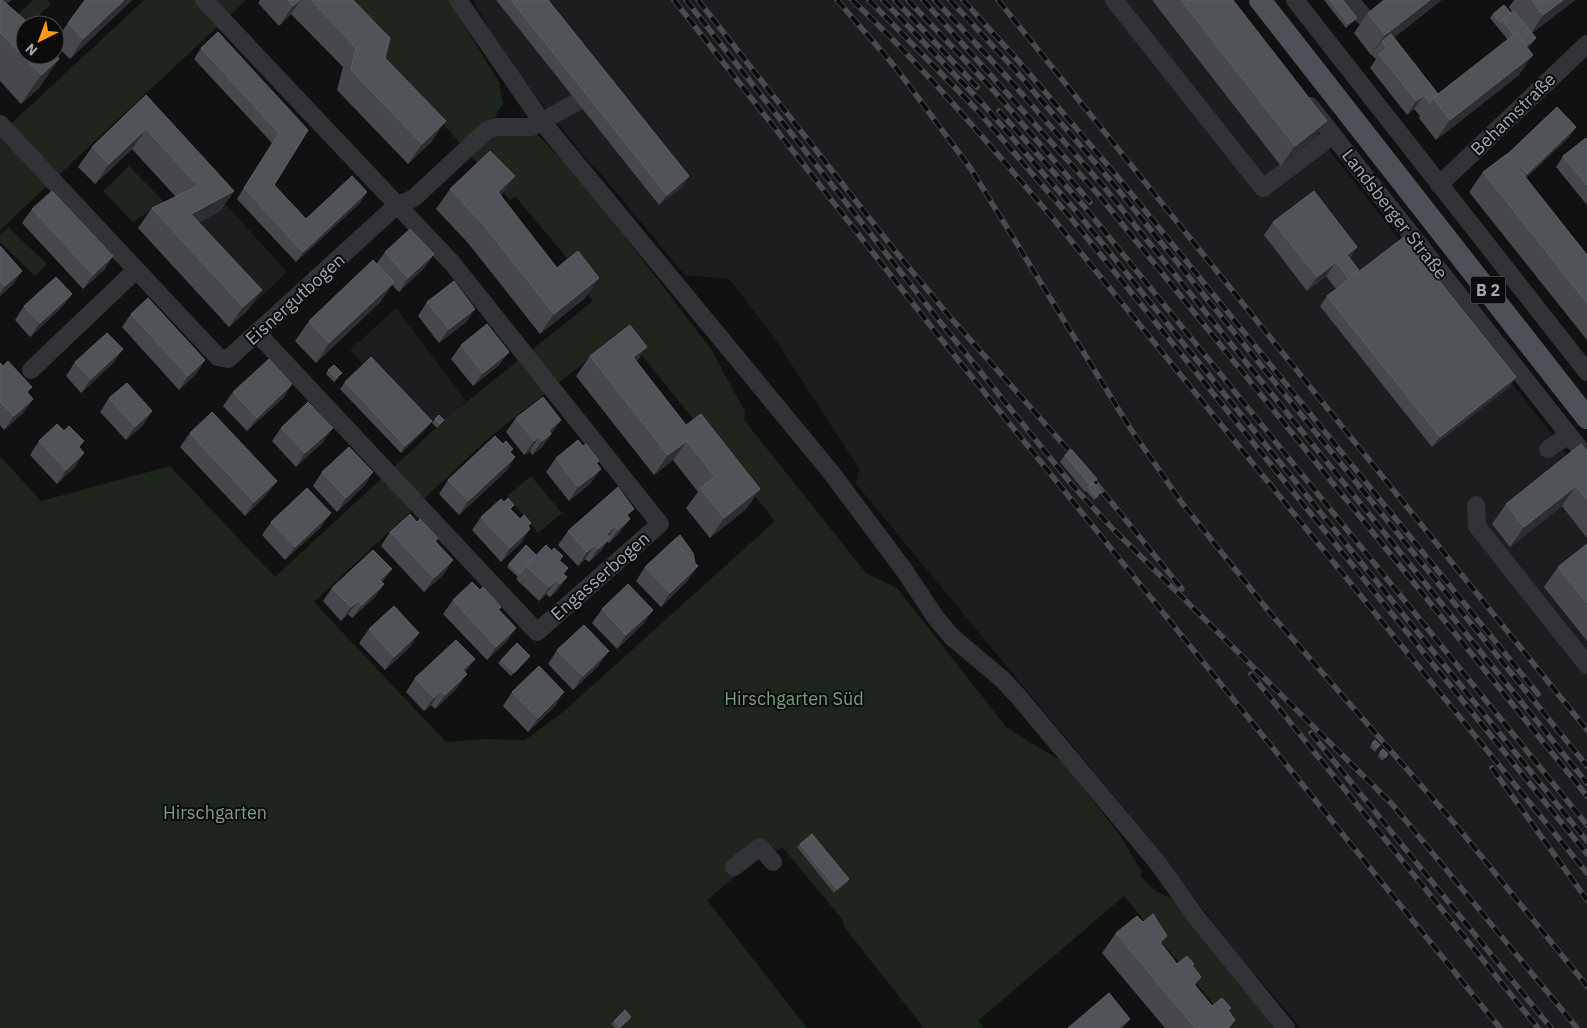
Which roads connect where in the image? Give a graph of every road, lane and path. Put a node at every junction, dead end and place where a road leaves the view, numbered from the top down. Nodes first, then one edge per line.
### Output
1 (204, 0) edge
2 (458, 0) edge
3 (1114, 0) edge
4 (1260, 0) edge
5 (1295, 0) edge
6 (1350, 0) edge
7 (1363, 16) dead end
8 (1587, 44) edge
9 (1297, 90) edge
10 (577, 102) dead end
11 (542, 123) junction
12 (0, 124) edge
13 (1333, 135) junction
14 (1392, 168) junction
15 (1371, 183) junction
16 (1439, 185) junction
17 (396, 206) junction
18 (136, 270) junction
19 (258, 334) junction
20 (31, 370) dead end
21 (1587, 372) edge
22 (1585, 415) edge
23 (1567, 431) junction
24 (1548, 448) dead end
25 (1587, 458) edge
26 (1476, 505) dead end
27 (1587, 665) edge
28 (773, 862) dead end
29 (734, 868) dead end
30 (1286, 1028) edge

1 - 17 street
2 - 11 street
3 - 13 street
4 - 14 main road, Landsberger Straße / B 2
5 - 16 street
6 - 7 street
8 - 16 street, Behamstraße
9 - 13 street, Landsberger Straße
10 - 11 street
11 - 17 street, Eisnergutbogen
11 - 30 street
12 - 18 street, Eisnergutbogen
13 - 15 street, Landsberger Straße
14 - 15 street
14 - 22 main road, Landsberger Straße / B 2
15 - 23 street, Landsberger Straße
16 - 21 street
17 - 19 street, Eisnergutbogen
17 - 19 street, Engasserbogen
18 - 19 street, Eisnergutbogen
18 - 20 street
22 - 23 street, Landsberger Straße
23 - 24 street
23 - 25 street, Landsberger Straße
26 - 27 street
28 - 29 street

